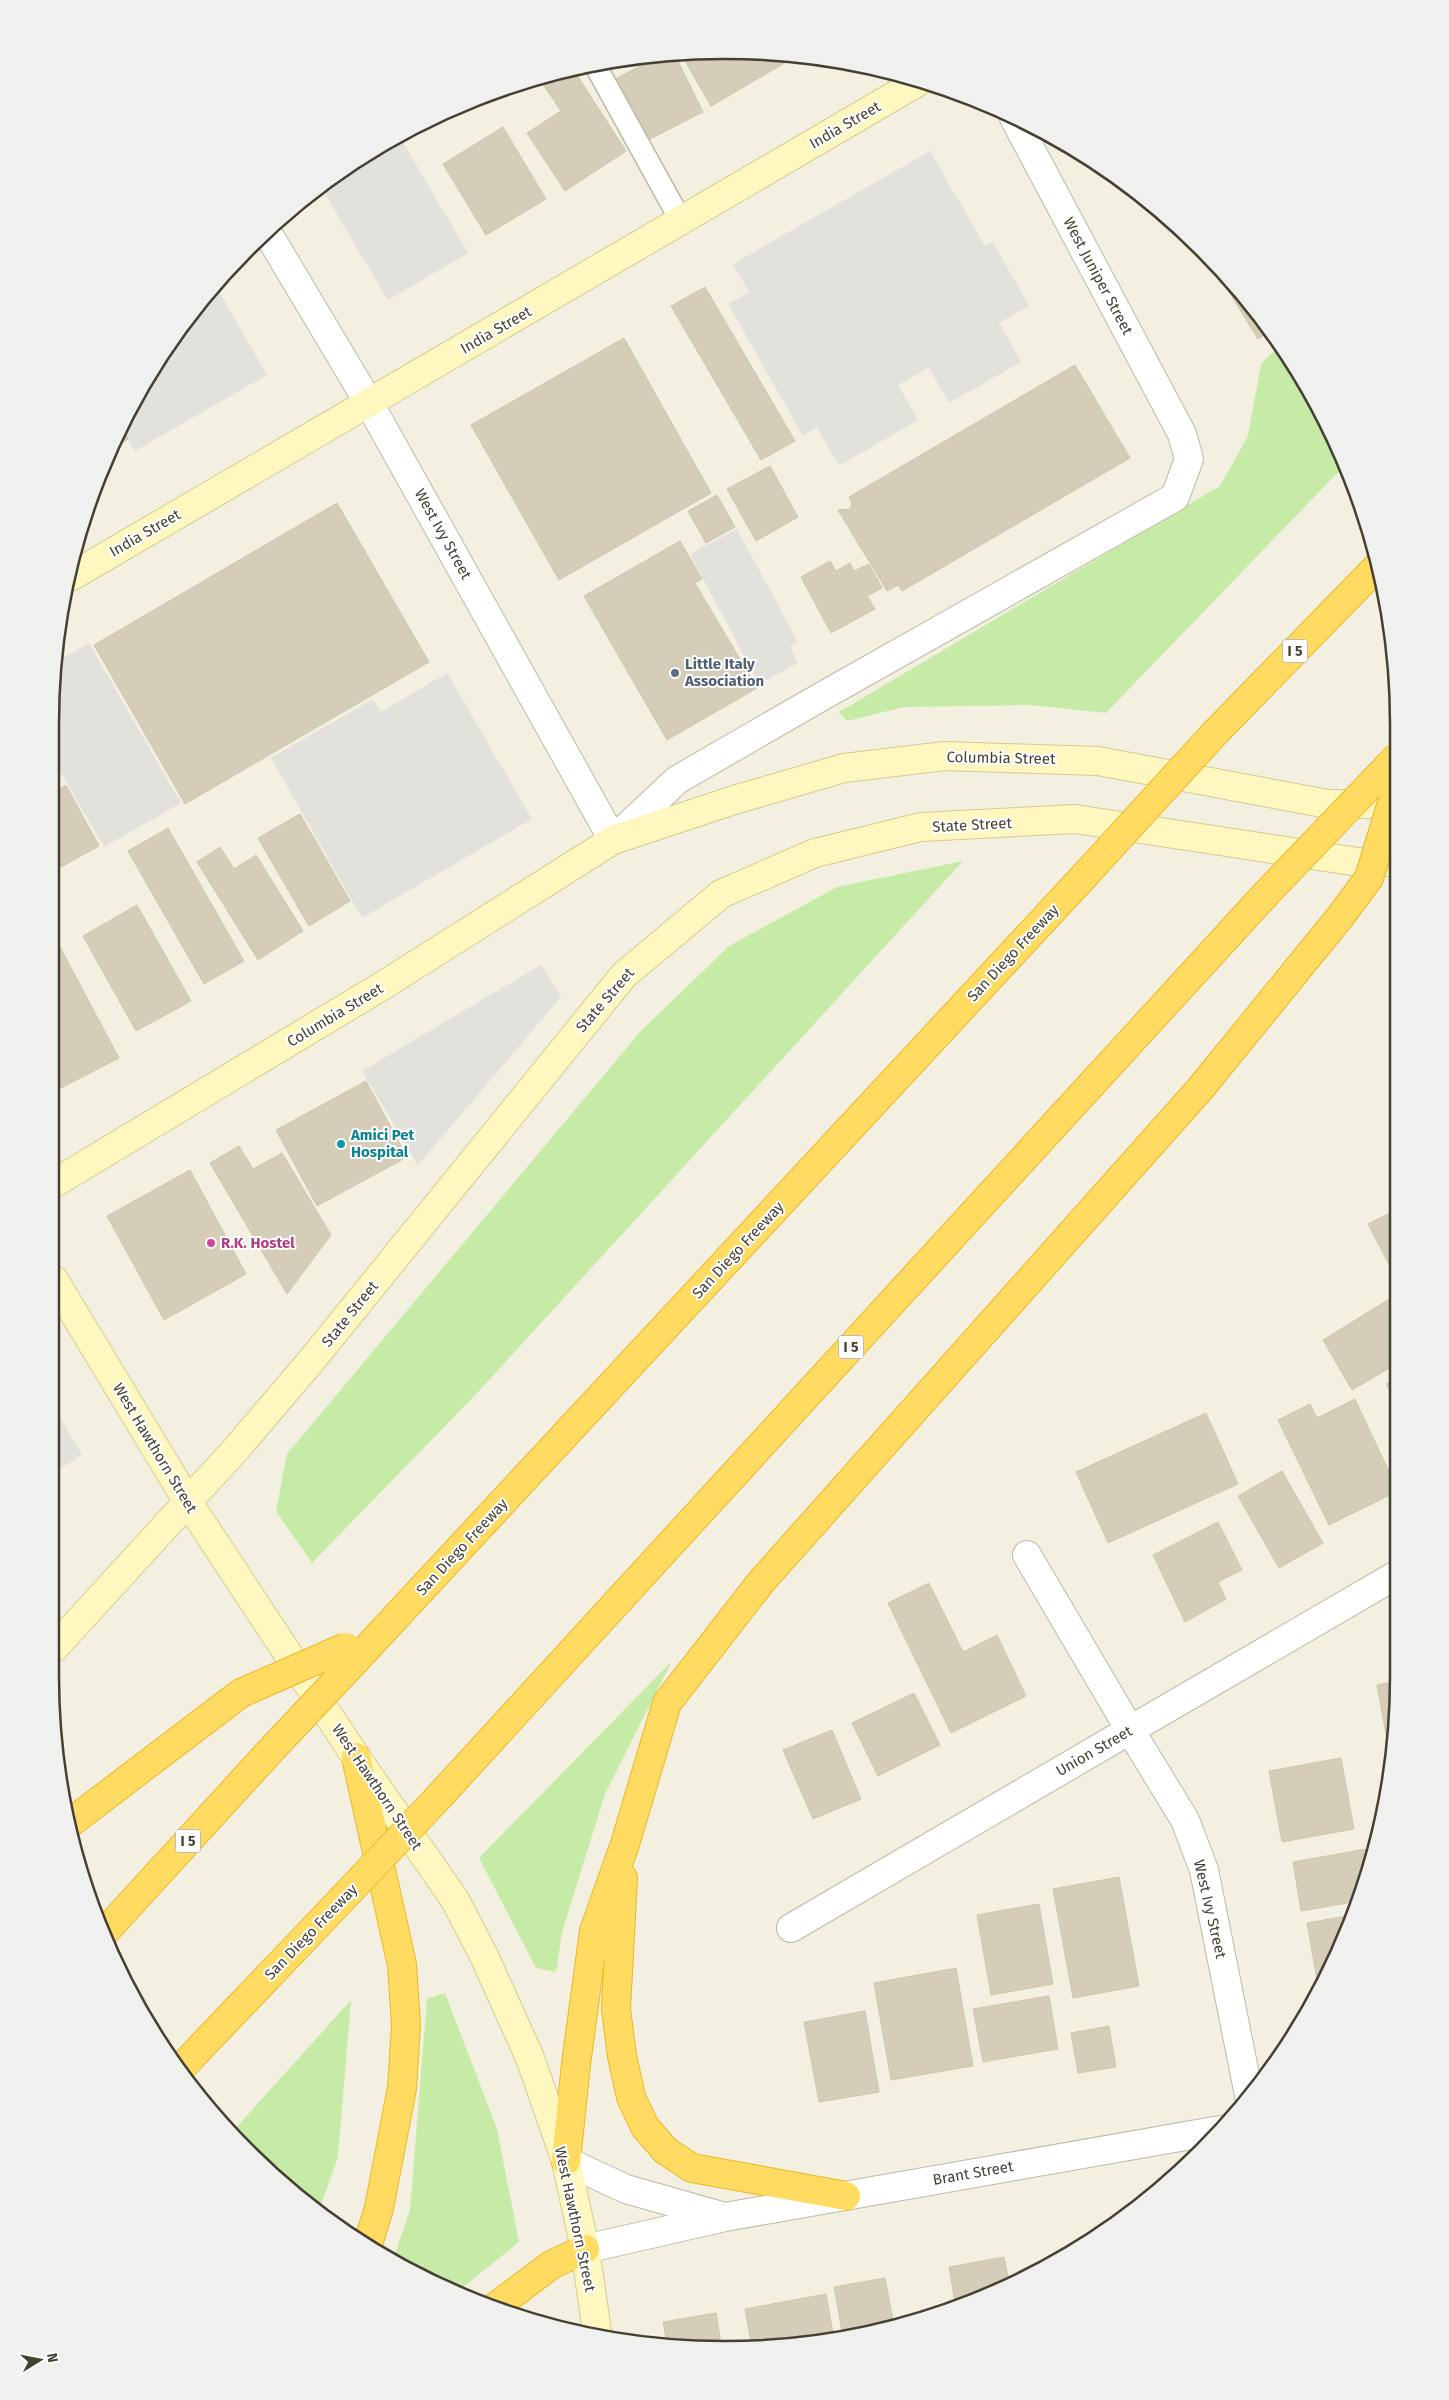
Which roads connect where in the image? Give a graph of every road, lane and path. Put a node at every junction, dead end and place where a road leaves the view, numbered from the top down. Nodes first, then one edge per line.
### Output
1 (599, 71) edge
2 (912, 86) edge
3 (1019, 127) edge
4 (681, 221) junction
5 (271, 238) edge
6 (370, 403) junction
7 (1182, 434) joint
8 (1372, 572) edge
9 (77, 573) edge
10 (1390, 764) edge
11 (1390, 804) edge
12 (1390, 808) edge
13 (613, 840) junction
14 (1390, 862) edge
15 (59, 1181) edge
16 (59, 1288) edge
17 (188, 1502) junction
18 (1028, 1555) dead end
19 (1390, 1579) edge
20 (59, 1643) edge
21 (350, 1654) junction
22 (1130, 1730) junction
23 (356, 1757) junction
24 (75, 1819) edge
25 (625, 1844) junction
26 (108, 1928) edge
27 (791, 1928) dead end
28 (184, 2064) edge
29 (1247, 2087) edge
30 (1208, 2132) edge
31 (566, 2161) junction
32 (846, 2196) junction
33 (725, 2217) junction
34 (370, 2238) edge
35 (585, 2250) junction
36 (501, 2302) edge
37 (597, 2328) edge

1 - 4 lane
2 - 4 main road, India Street
3 - 7 street, West Juniper Street
4 - 6 main road, India Street
5 - 6 street, West Ivy Street
6 - 9 main road, India Street
6 - 13 street, West Ivy Street
7 - 13 street, Columbia Street
8 - 21 highway, San Diego Freeway / I 5, bridge
10 - 28 highway, San Diego Freeway / I 5, bridge
11 - 13 main road, Columbia Street
12 - 25 highway, bridge
13 - 15 main road, Columbia Street
14 - 17 main road, State Street
16 - 17 main road, West Hawthorn Street
17 - 20 main road, State Street
17 - 23 main road, West Hawthorn Street
18 - 22 street, West Ivy Street
19 - 22 street, Union Street
21 - 24 highway, bridge
21 - 26 highway, San Diego Freeway / I 5, bridge
22 - 27 street, Union Street
22 - 29 street, West Ivy Street
23 - 31 main road, West Hawthorn Street
23 - 34 highway
25 - 31 highway
25 - 32 highway
30 - 32 street, Brant Street
31 - 33 street, Brant Street
31 - 35 main road, West Hawthorn Street
32 - 33 street, Brant Street
33 - 35 street, Brant Street
35 - 36 highway
35 - 37 main road, West Hawthorn Street

